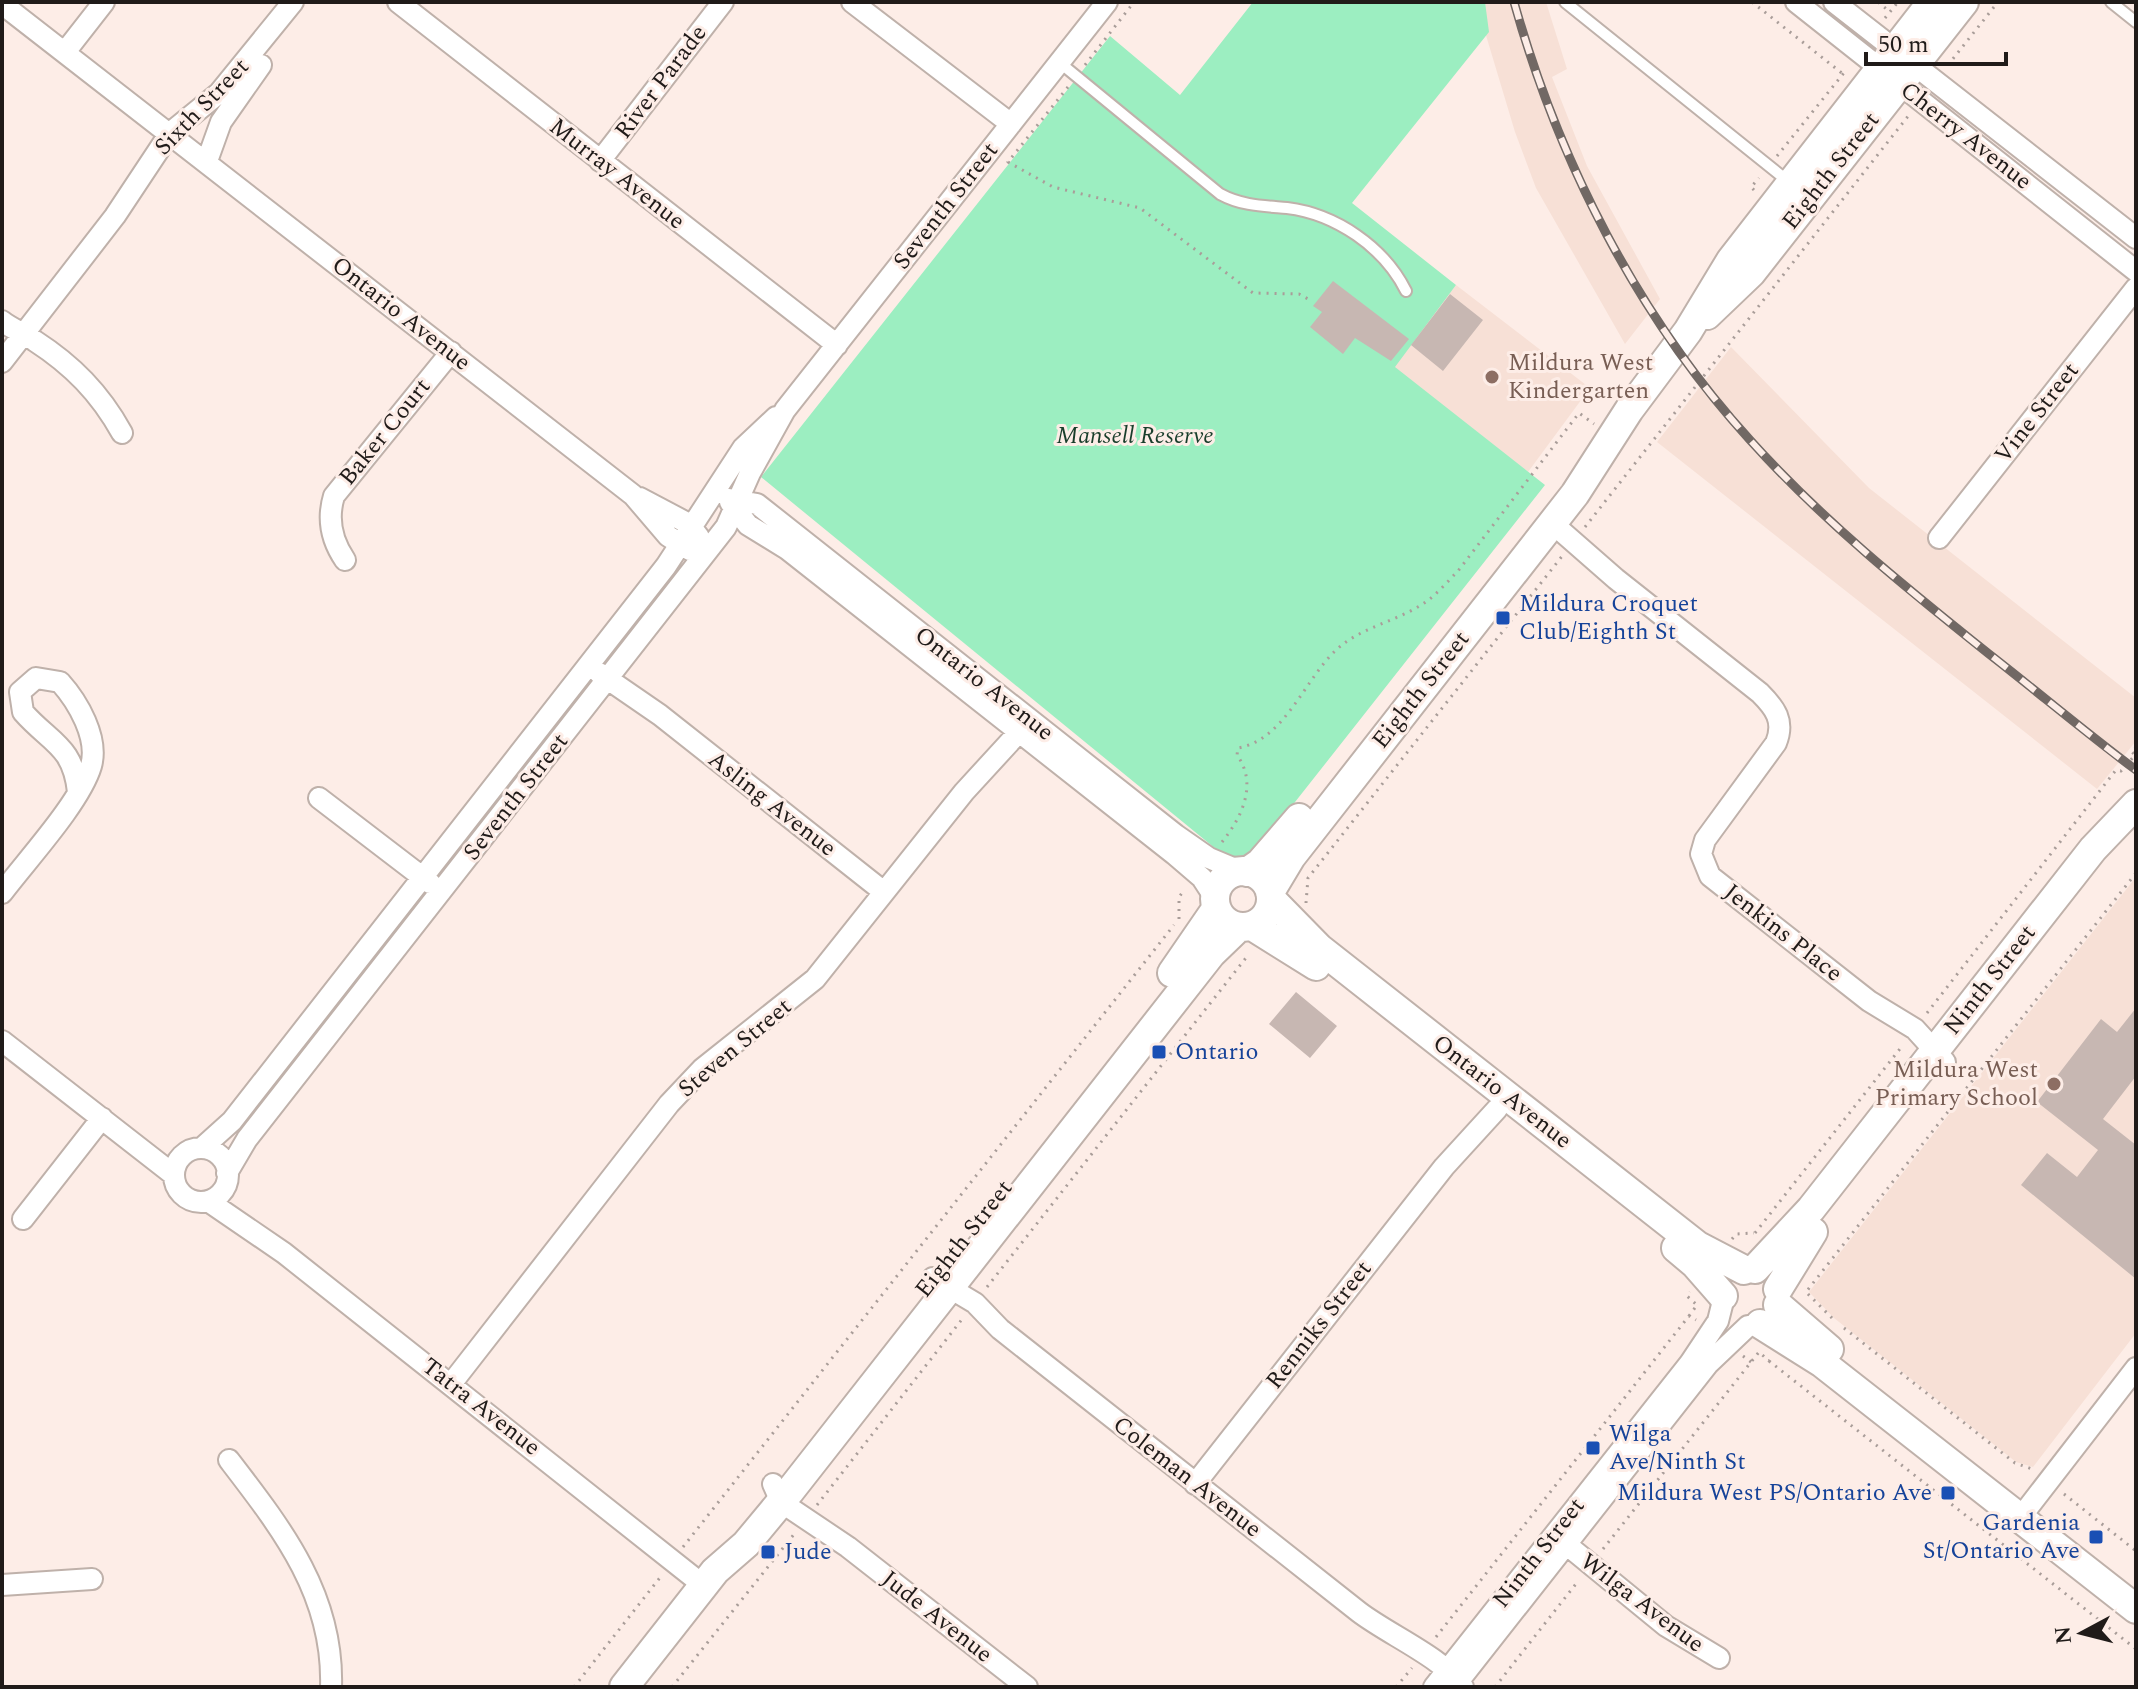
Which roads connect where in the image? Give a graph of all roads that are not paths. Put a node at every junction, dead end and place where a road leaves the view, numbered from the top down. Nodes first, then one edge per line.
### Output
1 (104, 2) edge
2 (293, 2) edge
3 (311, 2) edge
4 (398, 2) edge
5 (723, 2) edge
6 (852, 2) edge
7 (1107, 2) edge
8 (1565, 2) edge
9 (1796, 2) edge
10 (1834, 2) edge
11 (1932, 2) edge
12 (1964, 2) edge
13 (2111, 2) edge
14 (2, 4) edge
15 (2136, 22) edge
16 (65, 52) junction
17 (1059, 62) junction
18 (1892, 83) junction
19 (1011, 124) junction
20 (177, 138) junction
21 (207, 161) junction
22 (600, 161) junction
23 (1800, 191) junction
24 (2136, 238) edge
25 (2136, 271) edge
26 (2136, 288) edge
27 (1406, 291) dead end
28 (2, 321) edge
29 (23, 335) junction
30 (837, 345) junction
31 (451, 352) junction
32 (2, 362) edge
33 (785, 410) junction
34 (122, 433) dead end
35 (1609, 436) junction
36 (724, 476) junction
37 (633, 495) junction
38 (735, 503) junction
39 (706, 504) junction
40 (691, 527) junction
41 (1560, 536) junction
42 (1939, 538) dead end
43 (680, 545) junction
44 (706, 554) junction
45 (345, 560) dead end
46 (591, 661) junction
47 (611, 676) junction
48 (1018, 724) junction
49 (78, 792) junction
50 (319, 798) dead end
51 (2136, 804) edge
52 (2136, 813) edge
53 (1203, 865) junction
54 (1244, 871) junction
55 (422, 877) junction
56 (441, 892) junction
57 (884, 892) junction
58 (2, 893) edge
59 (1271, 895) junction
60 (1216, 904) junction
61 (1245, 927) junction
62 (1284, 931) junction
63 (2, 1041) edge
64 (1937, 1055) junction
65 (1492, 1104) junction
66 (102, 1118) junction
67 (202, 1148) junction
68 (178, 1166) junction
69 (220, 1187) junction
70 (23, 1219) dead end
71 (1750, 1270) junction
72 (943, 1286) junction
73 (1723, 1298) junction
74 (1752, 1324) junction
75 (2136, 1368) edge
76 (451, 1384) junction
77 (229, 1460) dead end
78 (1195, 1484) junction
79 (782, 1492) junction
80 (2024, 1512) junction
81 (1567, 1545) junction
82 (709, 1578) junction
83 (92, 1579) dead end
84 (2, 1585) edge
85 (2136, 1590) edge
86 (2136, 1609) edge
87 (1719, 1658) dead end
88 (1448, 1683) edge
89 (331, 1687) edge
90 (624, 1687) edge
91 (1027, 1687) edge

1 - 16 street
2 - 20 street, Sixth Street
3 - 21 street, Sixth Street
4 - 22 street, Murray Avenue
5 - 22 street, River Parade
6 - 19 street
7 - 17 street, Seventh Street
8 - 23 lane
9 - 18 street, Cherry Avenue
10 - 18 street, Cherry Avenue
11 - 18 street, Eighth Street
12 - 18 street, Eighth Street
13 - 15 lane
14 - 16 street, Ontario Avenue
16 - 20 street, Ontario Avenue
17 - 19 street, Seventh Street
17 - 27 lane
18 - 23 street, Eighth Street
18 - 24 street, Cherry Avenue
18 - 25 street, Cherry Avenue
19 - 30 street, Seventh Street
20 - 21 street, Ontario Avenue
20 - 29 street, Sixth Street
21 - 31 street, Ontario Avenue
22 - 30 street, Murray Avenue
23 - 35 street, Eighth Street
26 - 42 street, Vine Street
28 - 29 street
29 - 32 street, Sixth Street
29 - 34 street
30 - 33 street, Seventh Street
31 - 37 street, Ontario Avenue
31 - 45 street, Baker Court
33 - 36 street, Seventh Street
33 - 38 street, Seventh Street
35 - 41 street, Eighth Street
35 - 54 street, Eighth Street
36 - 38 street
36 - 39 street, Seventh Street
37 - 40 street, Ontario Avenue
37 - 43 street, Ontario Avenue
38 - 39 street
38 - 44 street, Seventh Street
38 - 48 street, Ontario Avenue
39 - 40 street, Seventh Street
40 - 43 street, Seventh Street
40 - 44 street
41 - 59 street, Eighth Street
41 - 64 street, Jenkins Place
43 - 44 street, Ontario Avenue
43 - 46 street, Seventh Street
44 - 47 street, Seventh Street
46 - 47 street, Asling Avenue
46 - 55 street, Seventh Street
47 - 56 street, Seventh Street
47 - 57 street, Asling Avenue
48 - 53 street, Ontario Avenue
48 - 57 street, Steven Street
49 - 49 street
49 - 58 street
50 - 55 street
51 - 64 street, Ninth Street
52 - 64 street, Ninth Street
53 - 54 street, Ontario Avenue
53 - 60 street, Ontario Avenue
54 - 59 street
54 - 60 street
55 - 56 street
55 - 67 street, Seventh Street
56 - 69 street, Seventh Street
57 - 76 street, Steven Street
59 - 61 street
59 - 62 street, Ontario Avenue
60 - 61 street
60 - 72 street, Eighth Street
61 - 62 street, Ontario Avenue
61 - 72 street, Eighth Street
62 - 65 street, Ontario Avenue
62 - 71 street, Ontario Avenue
63 - 66 street
64 - 71 street, Ninth Street
64 - 74 street, Ninth Street
65 - 73 street, Ontario Avenue
65 - 78 street, Renniks Street
66 - 68 street
66 - 70 street
67 - 68 street
67 - 69 street
68 - 69 street
69 - 76 street, Tatra Avenue
71 - 73 street, Ninth Street
71 - 74 street, Ontario Avenue
72 - 78 street, Coleman Avenue
72 - 79 street, Eighth Street
73 - 74 street, Ontario Avenue
74 - 80 street
74 - 81 street, Ninth Street
74 - 88 street, Ninth Street
75 - 80 street
76 - 82 street, Tatra Avenue
77 - 89 street
78 - 88 street, Coleman Avenue
79 - 82 street, Eighth Street
79 - 91 street, Jude Avenue
80 - 85 street
80 - 86 street
81 - 87 street, Wilga Avenue
81 - 88 street, Ninth Street
82 - 90 street, Eighth Street
83 - 84 street

